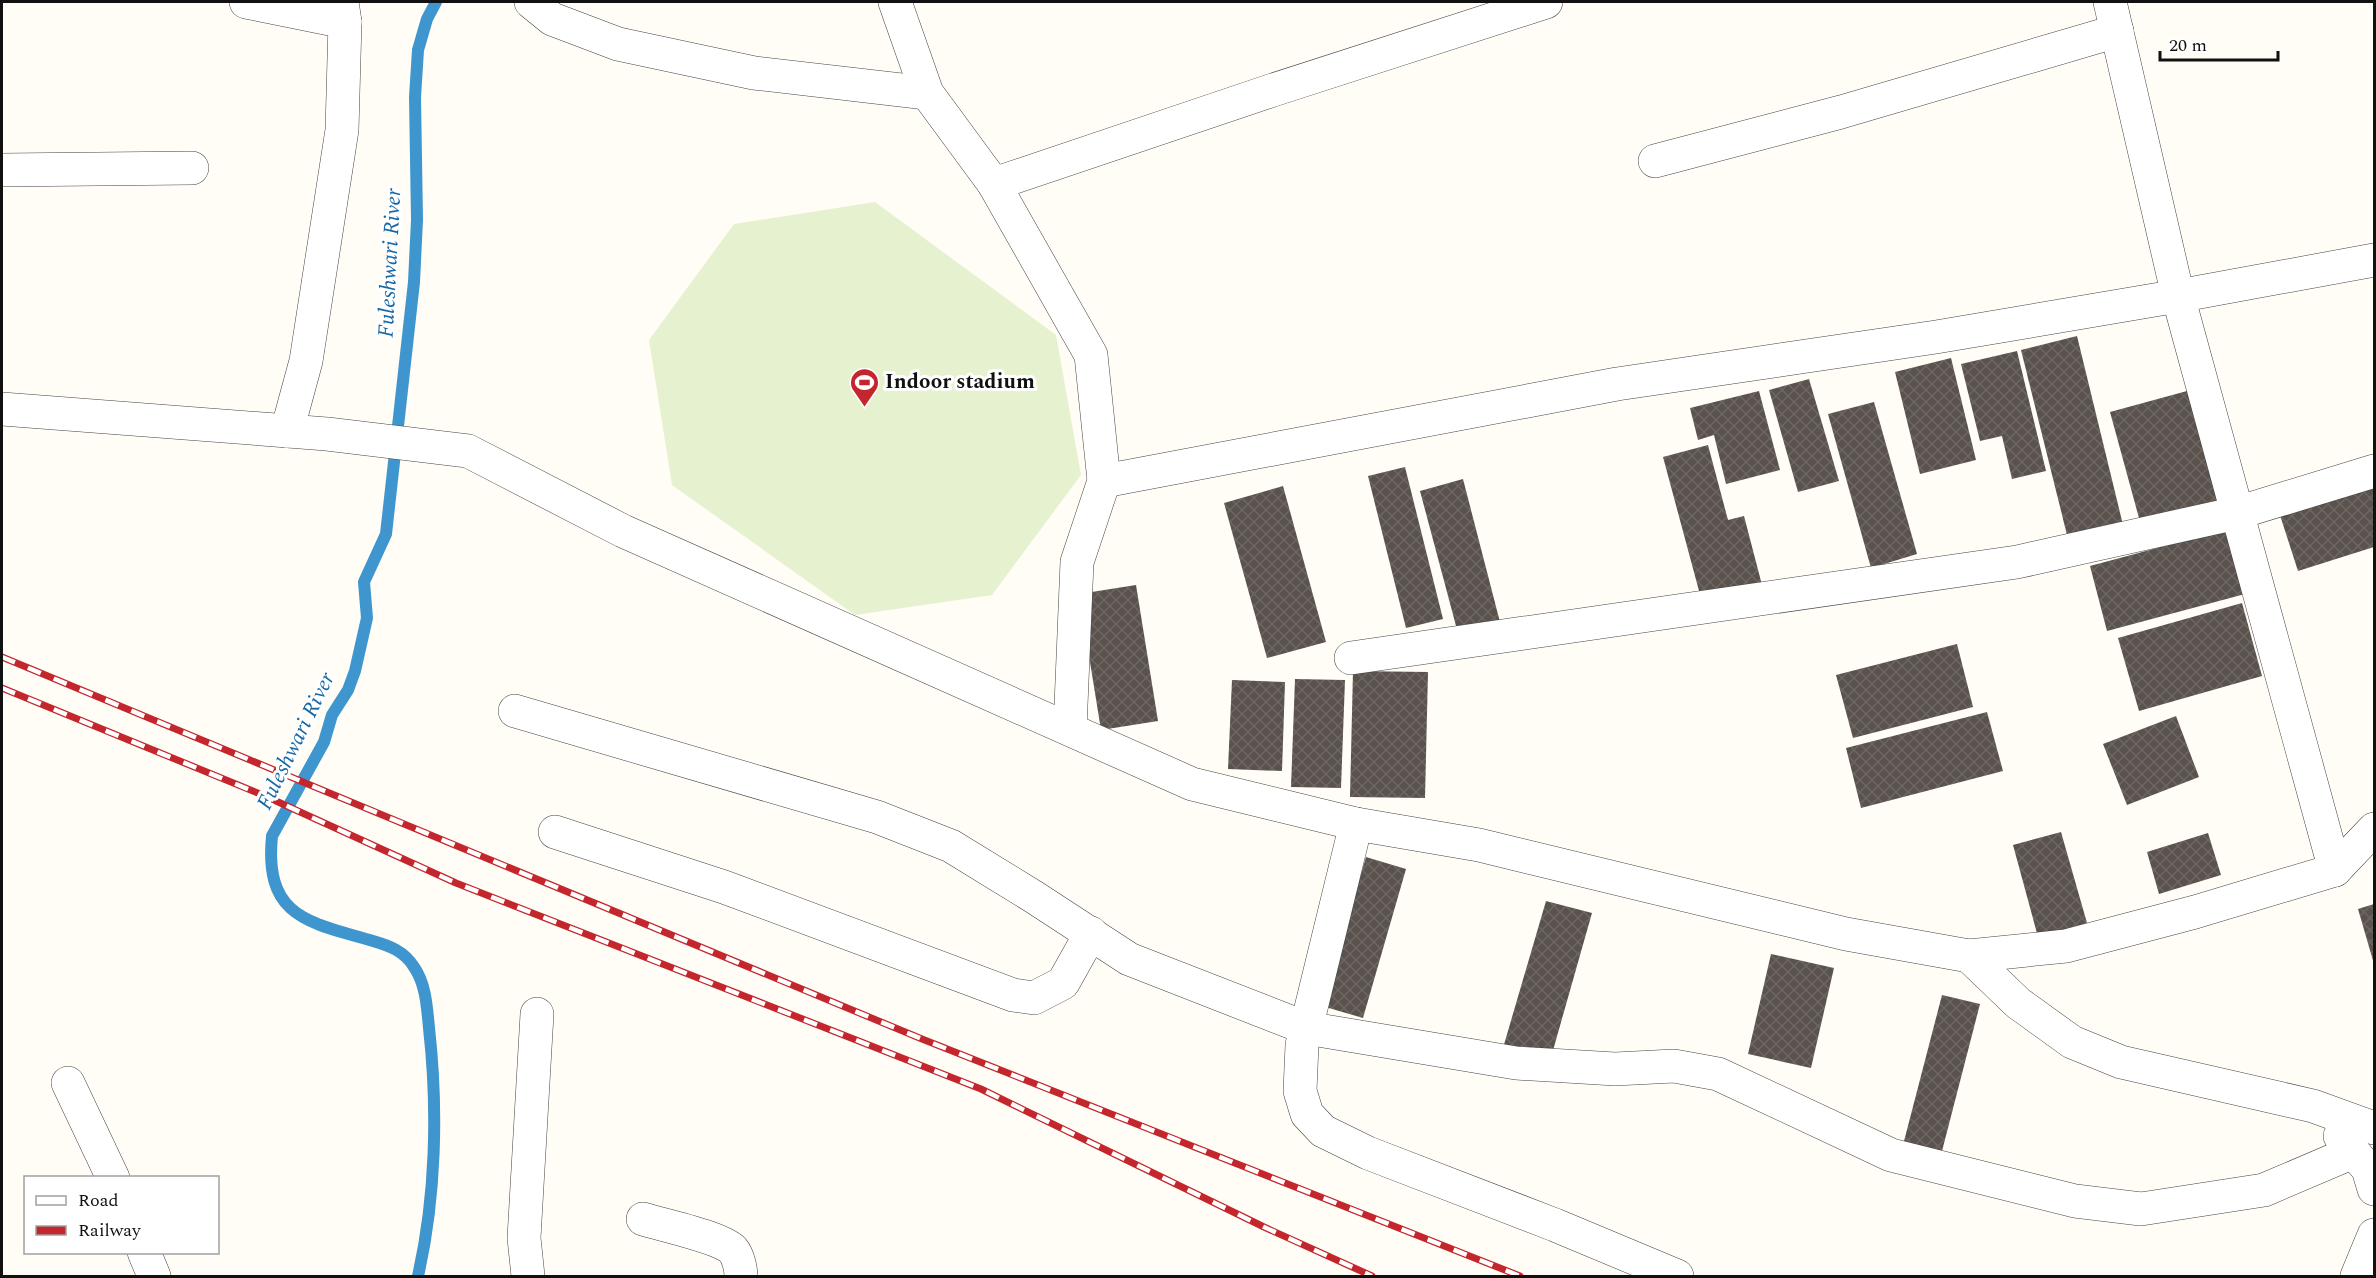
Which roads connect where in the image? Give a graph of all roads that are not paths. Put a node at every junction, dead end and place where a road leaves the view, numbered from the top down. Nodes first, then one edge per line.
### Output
1 (246, 2) edge
2 (531, 2) edge
3 (895, 2) edge
4 (1546, 2) edge
5 (344, 12) edge
6 (2114, 16) edge
7 (927, 93) junction
8 (1656, 160) dead end
9 (192, 168) dead end
10 (2, 170) edge
11 (994, 184) junction
12 (2374, 260) edge
13 (2178, 296) junction
14 (2, 409) edge
15 (287, 431) junction
16 (2374, 471) edge
17 (1104, 481) junction
18 (2237, 513) junction
19 (1351, 658) dead end
20 (515, 711) dead end
21 (1070, 729) junction
22 (1356, 824) junction
23 (2374, 829) edge
24 (555, 832) dead end
25 (2335, 870) junction
26 (1090, 933) junction
27 (1969, 956) junction
28 (537, 1014) dead end
29 (1306, 1029) junction
30 (68, 1083) dead end
31 (2313, 1106) junction
32 (2374, 1128) edge
33 (2353, 1152) junction
34 (111, 1176) edge
35 (2374, 1189) edge
36 (643, 1219) dead end
37 (2374, 1235) edge
38 (145, 1254) edge
39 (154, 1276) edge
40 (528, 1276) edge
41 (741, 1276) edge
42 (1677, 1276) edge
43 (2357, 1276) edge

1 - 5 street
2 - 7 street
3 - 7 street
4 - 11 street
5 - 15 street
6 - 8 street
6 - 13 street
7 - 11 street
9 - 10 street
11 - 17 street
12 - 13 street
13 - 17 street
13 - 18 street
14 - 15 street
15 - 21 street
16 - 18 street
17 - 21 street
18 - 19 street
18 - 25 street
20 - 26 street
21 - 22 street
22 - 27 street
22 - 29 street
23 - 25 street
24 - 26 street
25 - 27 street
26 - 29 street
27 - 31 street
28 - 40 street
29 - 33 street
29 - 42 street
30 - 34 street
31 - 32 street
31 - 33 street
33 - 35 street
36 - 41 street
37 - 43 street
38 - 39 street

